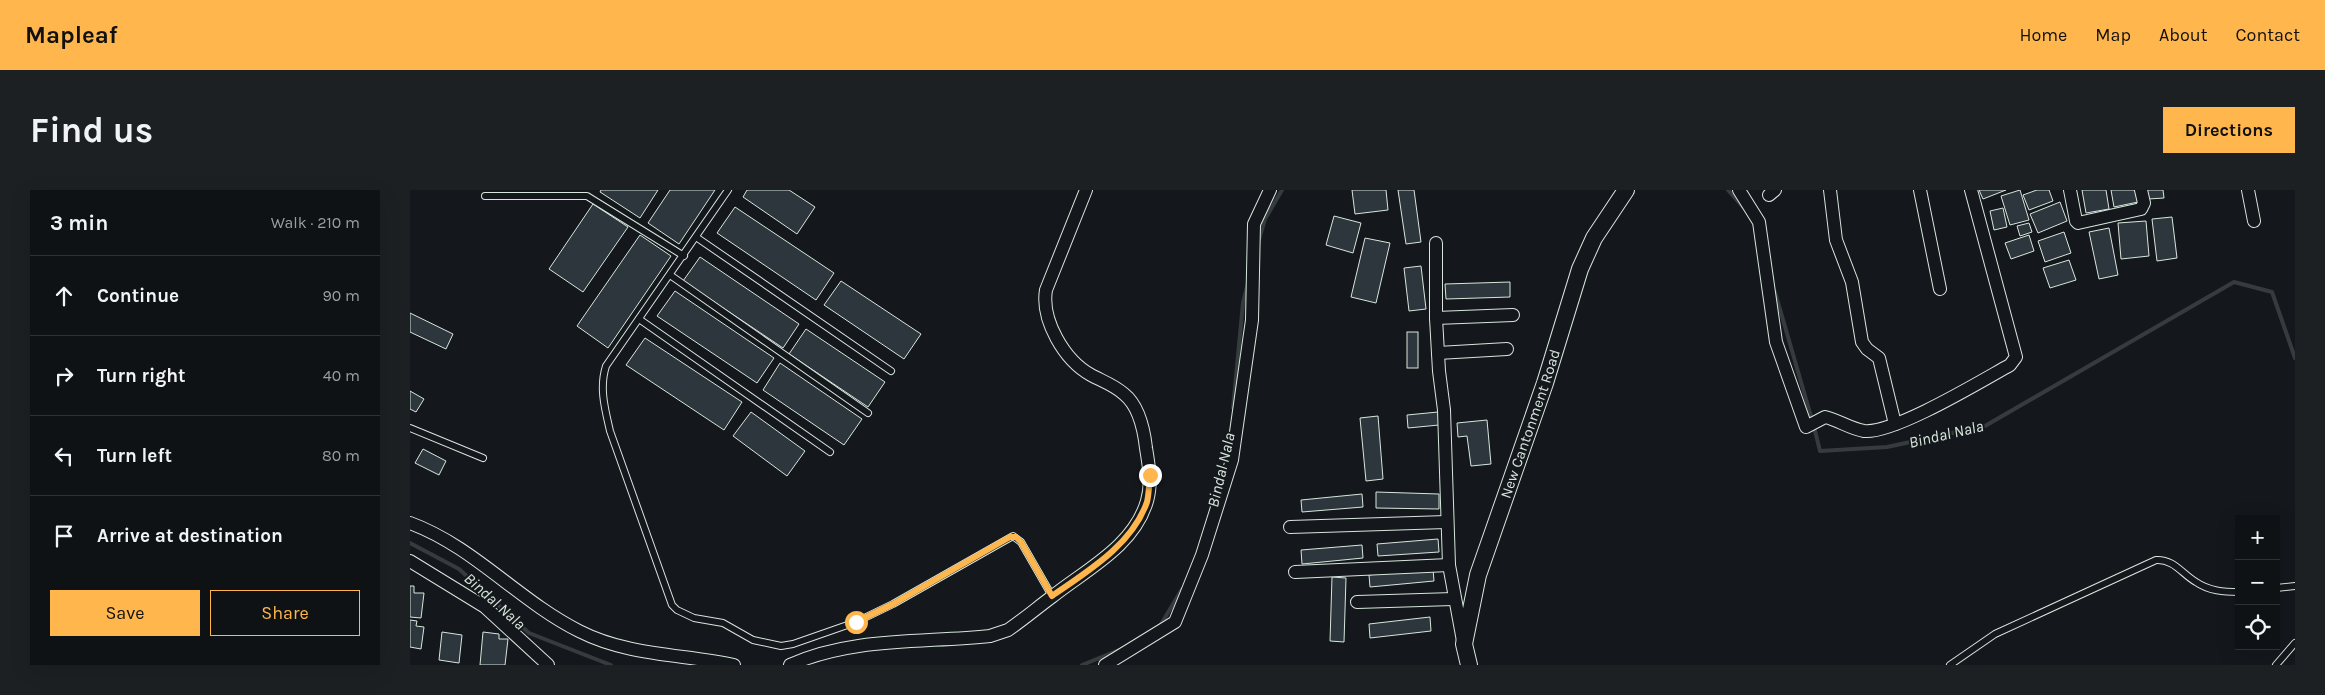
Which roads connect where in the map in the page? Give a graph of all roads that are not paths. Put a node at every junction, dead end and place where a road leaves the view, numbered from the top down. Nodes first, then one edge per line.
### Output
1 (728, 190) edge
2 (1086, 190) edge
3 (1270, 190) edge
4 (1626, 190) edge
5 (1739, 190) edge
6 (1830, 190) edge
7 (1920, 190) edge
8 (1971, 190) edge
9 (2070, 190) edge
10 (2141, 190) edge
11 (2248, 190) edge
12 (589, 193) edge
13 (485, 196) dead end
14 (2254, 221) dead end
15 (696, 237) junction
16 (1436, 243) dead end
17 (684, 256) junction
18 (670, 275) junction
19 (1940, 289) dead end
20 (1513, 316) dead end
21 (1436, 318) junction
22 (639, 319) junction
23 (1507, 349) dead end
24 (1438, 353) junction
25 (891, 371) dead end
26 (868, 413) dead end
27 (1895, 424) junction
28 (410, 428) edge
29 (830, 452) dead end
30 (483, 458) dead end
31 (1446, 522) junction
32 (410, 523) edge
33 (1290, 526) dead end
34 (410, 561) edge
35 (1448, 565) junction
36 (1295, 572) dead end
37 (2295, 586) edge
38 (2280, 588) edge
39 (2235, 592) edge
40 (1052, 596) junction
41 (1454, 598) junction
42 (1357, 602) dead end
43 (2295, 643) edge
44 (1464, 644) junction
45 (548, 665) edge
46 (734, 665) edge
47 (790, 665) edge
48 (1105, 665) edge
49 (1470, 665) edge
50 (1950, 665) edge
51 (2276, 665) edge

1 - 15 lane
2 - 40 street
3 - 48 street
4 - 44 street, New Cantonment Road
5 - 27 street
6 - 27 street
7 - 19 street
8 - 27 street
9 - 10 street
11 - 14 street
12 - 13 lane
12 - 17 lane
15 - 17 lane
15 - 25 lane
16 - 21 street
17 - 18 lane
18 - 22 lane
18 - 26 lane
20 - 21 street
21 - 24 street
22 - 29 lane
22 - 40 lane
23 - 24 street
24 - 31 street
28 - 30 lane
31 - 33 street
31 - 35 street
32 - 46 street
34 - 45 street
35 - 36 street
35 - 41 street
37 - 38 lane
39 - 50 lane
40 - 47 street
41 - 42 street
41 - 44 street
43 - 51 lane
44 - 49 street, New Cantonment Road

